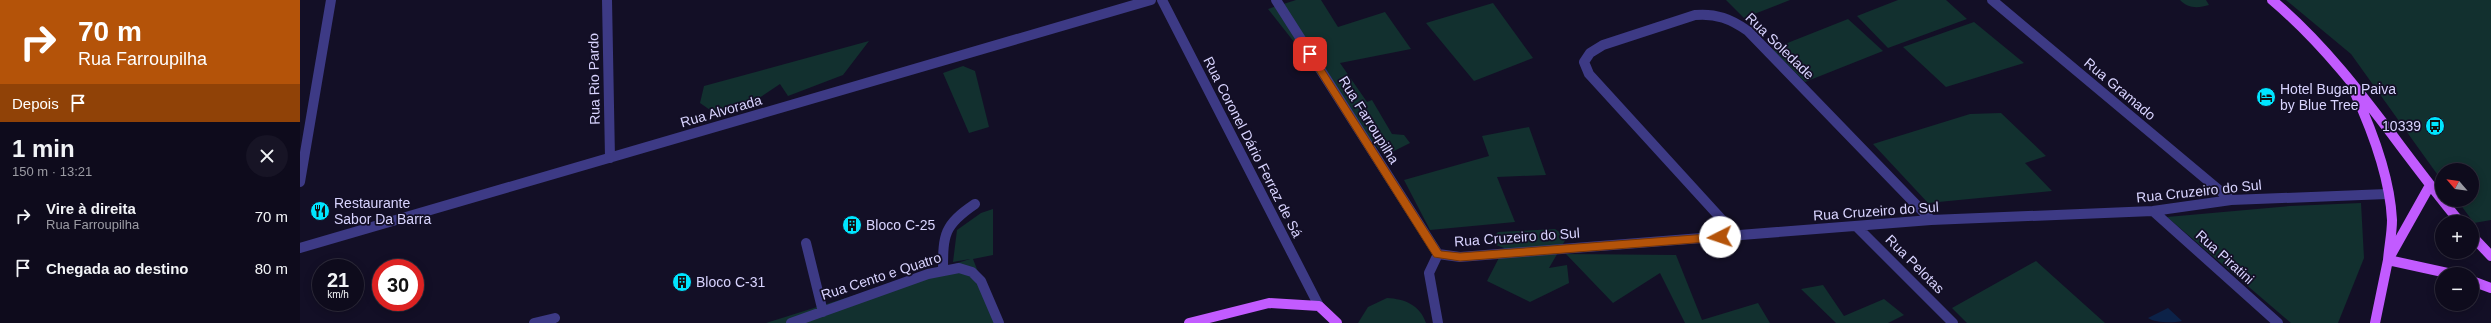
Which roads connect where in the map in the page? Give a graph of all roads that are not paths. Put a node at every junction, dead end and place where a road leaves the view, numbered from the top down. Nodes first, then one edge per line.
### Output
1 (331, 0) edge
2 (607, 0) edge
3 (1151, 0) edge
4 (1162, 0) edge
5 (1276, 0) edge
6 (1992, 0) edge
7 (2272, 0) edge
8 (2347, 77) junction
9 (610, 158) junction
10 (300, 182) edge
11 (2429, 187) junction
12 (2387, 194) junction
13 (2231, 200) junction
14 (975, 204) dead end
15 (2153, 211) junction
16 (2454, 215) edge
17 (1931, 220) junction
18 (1856, 226) junction
19 (1736, 236) junction
20 (806, 243) dead end
21 (2479, 243) edge
22 (300, 248) edge
23 (1438, 254) junction
24 (2491, 256) edge
25 (2388, 260) junction
26 (944, 270) junction
27 (2435, 270) edge
28 (2479, 284) edge
29 (2491, 288) edge
30 (1319, 306) junction
31 (823, 312) junction
32 (555, 318) dead end
33 (534, 323) edge
34 (791, 323) edge
35 (999, 323) edge
36 (1189, 323) edge
37 (1337, 323) edge
38 (1438, 323) edge
39 (1953, 323) edge
40 (2278, 323) edge
41 (2375, 323) edge

1 - 10 street
2 - 9 street, Rua Rio Pardo
3 - 9 street, Rua Alvorada
4 - 30 street, Rua Coronel Dário Ferraz de Sá
5 - 23 street, Rua Farroupilha
6 - 13 street, Rua Gramado
7 - 8 main road
8 - 11 main road
8 - 12 main road
9 - 22 street, Rua Alvorada
11 - 16 main road
11 - 25 main road
12 - 13 street, Rua Cruzeiro do Sul
12 - 25 main road
13 - 15 street, Rua Cruzeiro do Sul
14 - 26 street
15 - 17 street, Rua Cruzeiro do Sul
15 - 40 street, Rua Piratini
17 - 18 street, Rua Cruzeiro do Sul
17 - 19 street, Rua Soledade
18 - 19 street, Rua Cruzeiro do Sul
18 - 39 street, Rua Pelotas
19 - 23 street, Rua Cruzeiro do Sul
20 - 31 street
21 - 24 main road
23 - 38 street, Rua Cruzeiro do Sul
25 - 27 main road
25 - 41 main road
26 - 31 street, Rua Cento e Quatro
26 - 35 street, Rua Cento e Quatro
28 - 29 main road
30 - 36 main road
30 - 37 main road
31 - 34 street, Rua Cento e Quatro
32 - 33 street

